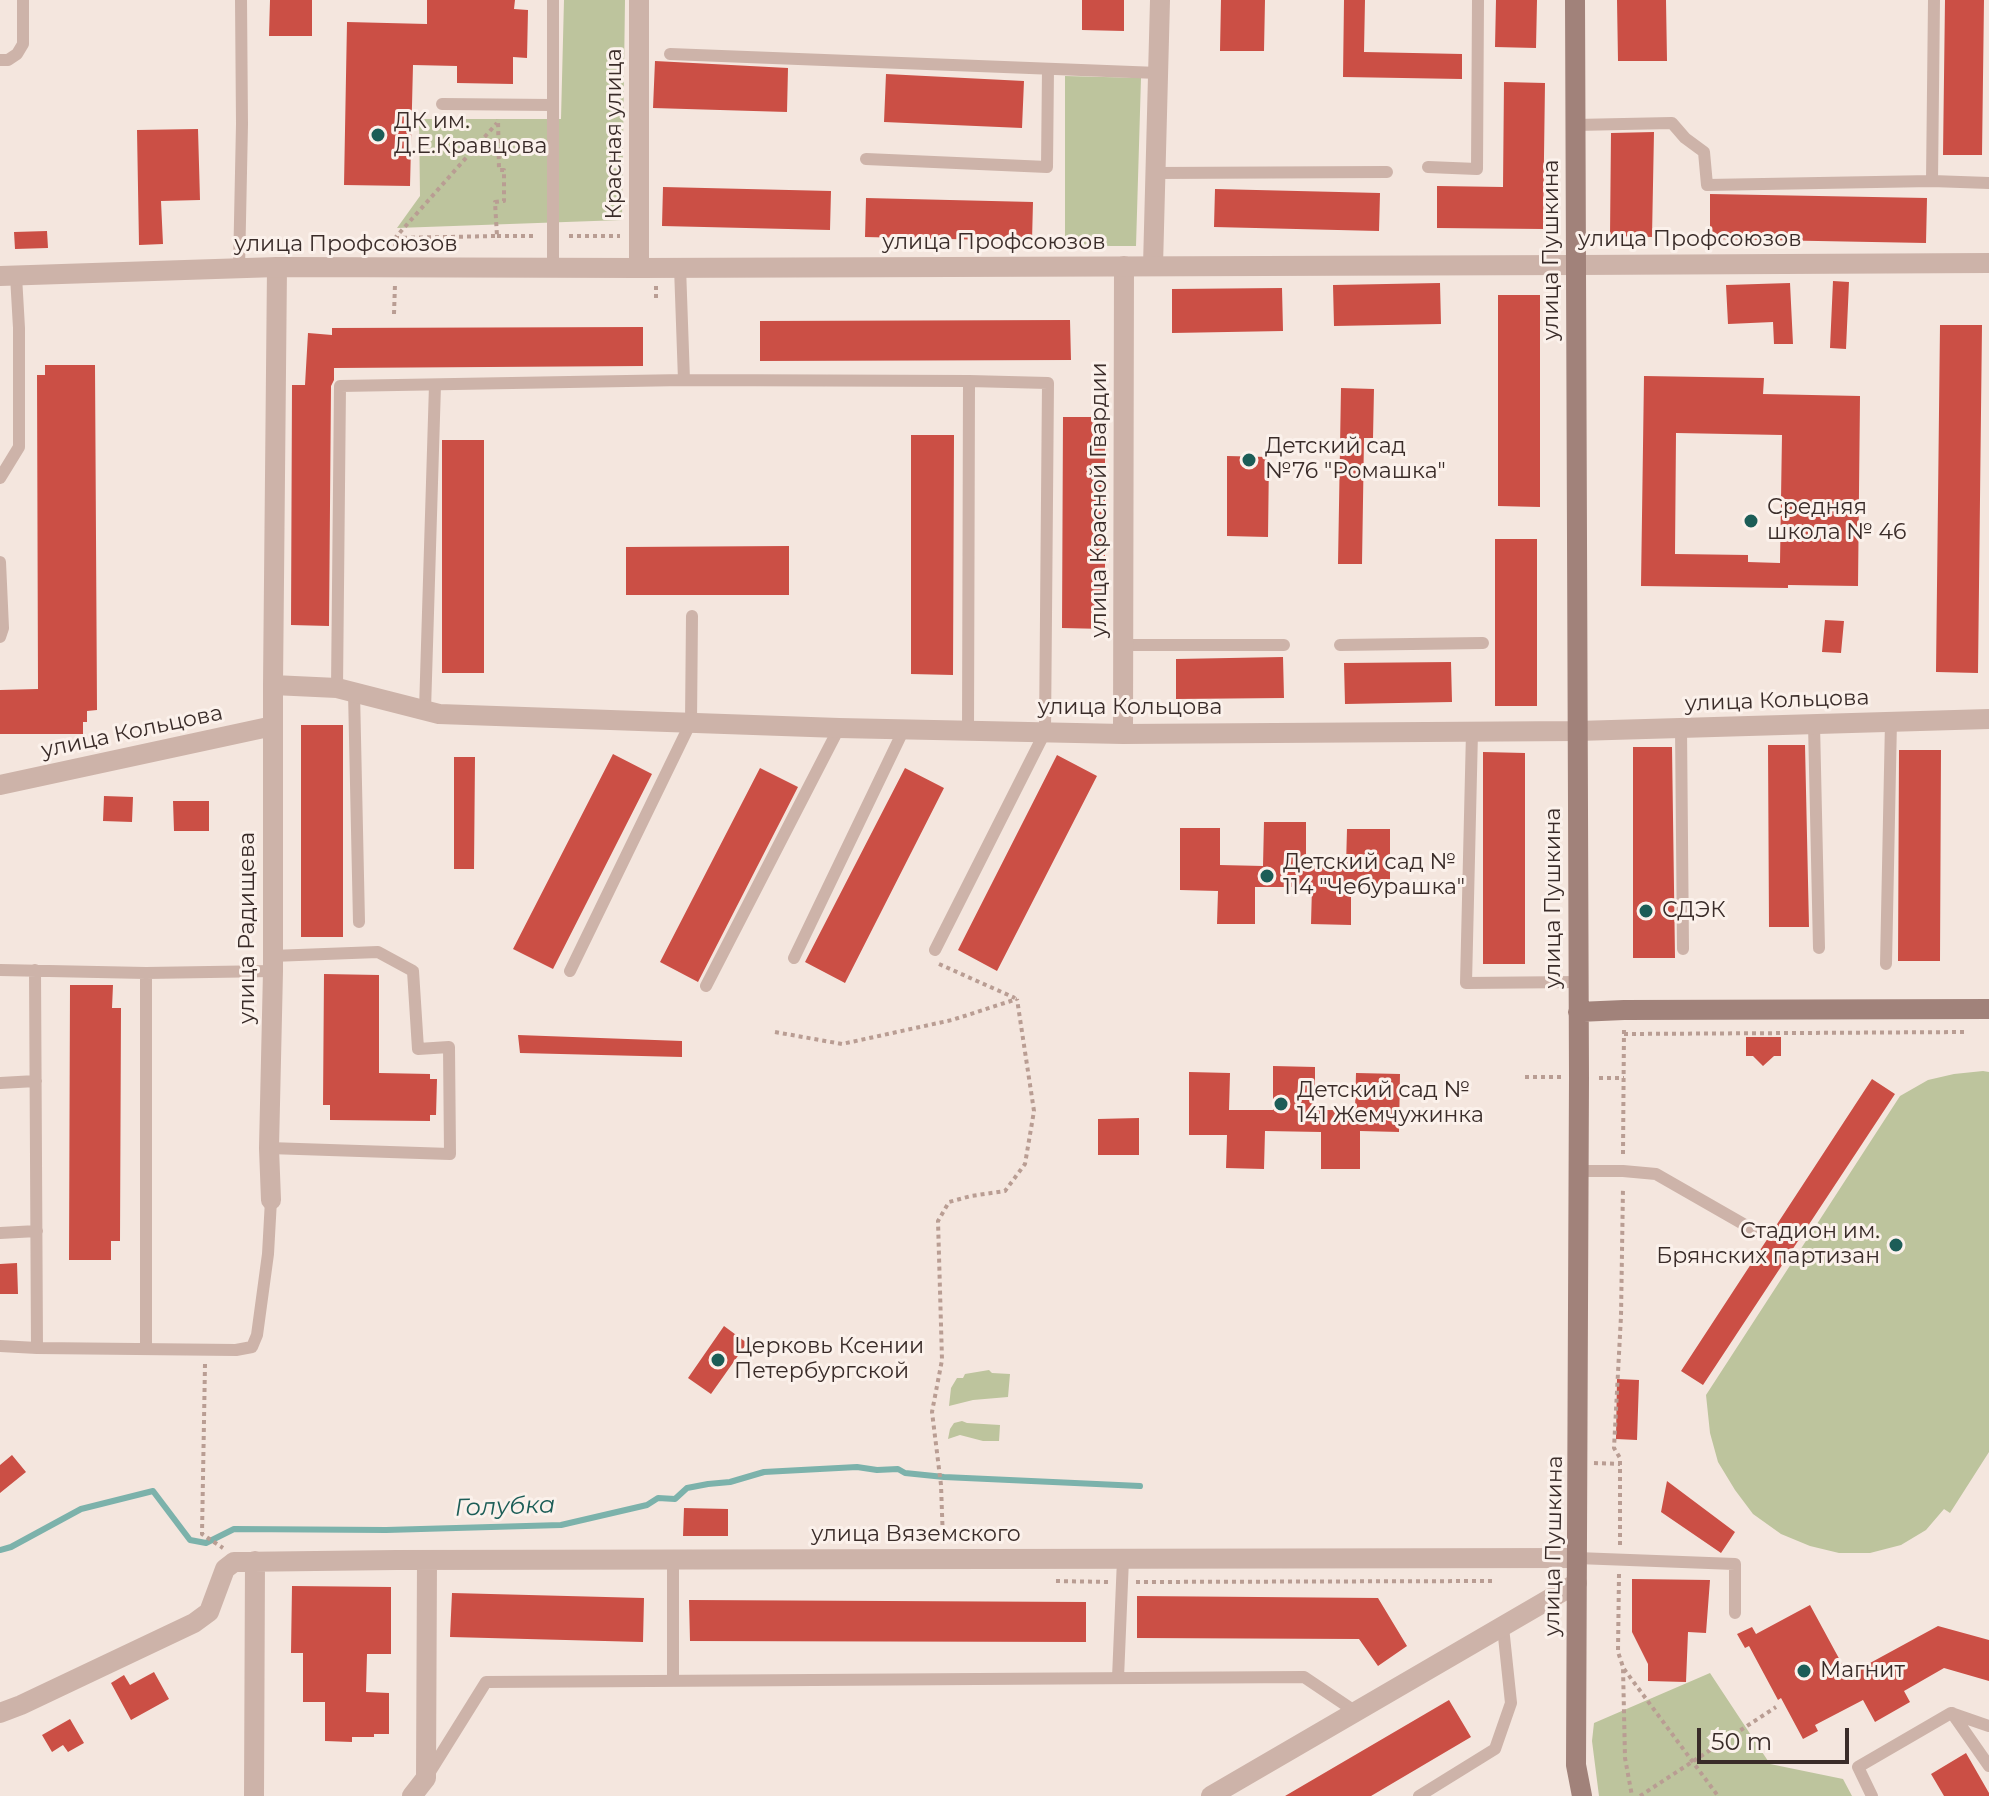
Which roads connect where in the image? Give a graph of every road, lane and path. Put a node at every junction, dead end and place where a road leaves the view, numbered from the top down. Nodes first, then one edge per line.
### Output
1 (23, 0) edge
2 (241, 0) edge
3 (553, 0) edge
4 (639, 0) edge
5 (1160, 0) edge
6 (1478, 0) edge
7 (1575, 0) edge
8 (1934, 0) edge
9 (670, 54) dead end
10 (0, 60) edge
11 (1048, 69) junction
12 (1158, 73) junction
13 (442, 104) dead end
14 (498, 104) junction
15 (551, 105) junction
16 (498, 121) junction
17 (1575, 125) junction
18 (866, 159) dead end
19 (1428, 167) dead end
20 (1387, 172) dead end
21 (1155, 173) junction
22 (1932, 181) junction
23 (1989, 183) edge
24 (497, 236) junction
25 (553, 236) junction
26 (639, 236) junction
27 (395, 238) junction
28 (1989, 263) edge
29 (1576, 265) junction
30 (1124, 266) junction
31 (1153, 266) junction
32 (277, 267) junction
33 (680, 267) junction
34 (395, 268) junction
35 (553, 268) junction
36 (647, 268) junction
37 (239, 269) junction
38 (8, 276) edge
39 (656, 298) dead end
40 (394, 314) dead end
41 (684, 380) junction
42 (969, 381) junction
43 (435, 385) junction
44 (0, 478) edge
45 (0, 562) edge
46 (692, 616) dead end
47 (0, 637) edge
48 (1483, 643) dead end
49 (1123, 645) junction
50 (1284, 645) dead end
51 (1340, 645) dead end
52 (273, 685) junction
53 (345, 690) junction
54 (425, 710) junction
55 (1989, 719) edge
56 (1891, 721) junction
57 (691, 722) junction
58 (1814, 724) junction
59 (273, 726) junction
60 (839, 728) junction
61 (1681, 728) junction
62 (904, 729) junction
63 (968, 730) junction
64 (1577, 731) junction
65 (1045, 732) junction
66 (1472, 732) junction
67 (1123, 734) junction
68 (0, 785) edge
69 (359, 922) dead end
70 (1819, 948) dead end
71 (1683, 949) dead end
72 (932, 954) joint
73 (794, 958) dead end
74 (272, 963) junction
75 (1886, 964) dead end
76 (0, 970) edge
77 (35, 970) junction
78 (570, 971) dead end
79 (146, 973) junction
80 (1578, 982) junction
81 (706, 986) dead end
82 (1017, 999) junction
83 (1989, 1009) edge
84 (1624, 1010) junction
85 (1578, 1012) junction
86 (775, 1032) dead end
87 (1968, 1032) dead end
88 (1624, 1034) junction
89 (36, 1081) junction
90 (0, 1083) edge
91 (269, 1148) junction
92 (1579, 1171) junction
93 (1623, 1171) junction
94 (271, 1200) joint
95 (37, 1231) junction
96 (0, 1233) edge
97 (1759, 1233) dead end
98 (0, 1346) edge
99 (37, 1348) junction
100 (146, 1348) junction
101 (206, 1349) junction
102 (216, 1544) dead end
103 (1577, 1558) junction
104 (673, 1559) junction
105 (944, 1559) junction
106 (1123, 1559) junction
107 (427, 1560) junction
108 (1620, 1560) junction
109 (255, 1561) junction
110 (1577, 1583) junction
111 (1735, 1613) dead end
112 (1503, 1627) junction
113 (1623, 1667) junction
114 (1118, 1678) junction
115 (673, 1681) junction
116 (1776, 1707) dead end
117 (1356, 1712) junction
118 (0, 1713) edge
119 (1951, 1713) junction
120 (1989, 1726) edge
121 (1692, 1761) junction
122 (1989, 1766) edge
123 (426, 1778) junction
124 (254, 1796) edge
125 (412, 1796) edge
126 (1211, 1796) edge
127 (1419, 1796) edge
128 (1582, 1796) edge
129 (1632, 1796) edge
130 (1640, 1796) edge
131 (1718, 1796) edge
132 (1872, 1796) edge

1 - 10 lane
2 - 37 lane
3 - 15 lane
4 - 26 street, Красная улица
5 - 12 street
6 - 19 lane
7 - 17 main road, улица Пушкина
8 - 22 lane
9 - 11 lane
11 - 12 lane
11 - 18 lane
12 - 21 street
13 - 14 lane
14 - 15 lane
14 - 16 path
15 - 25 lane
16 - 24 path
16 - 27 path
17 - 22 lane
17 - 29 main road, улица Пушкина
20 - 21 lane
21 - 31 street
22 - 23 lane
24 - 25 path
24 - 27 path
25 - 26 path
25 - 35 lane
26 - 36 street, Красная улица
27 - 34 path
28 - 29 street, улица Профсоюзов
29 - 31 street, улица Профсоюзов
29 - 64 main road, улица Пушкина
30 - 31 street, улица Профсоюзов
30 - 33 street, улица Профсоюзов
30 - 49 street, улица Красной Гвардии
32 - 34 street, улица Профсоюзов
32 - 37 street, улица Профсоюзов
32 - 52 street, улица Радищева
33 - 36 street, улица Профсоюзов
33 - 41 lane
34 - 35 street, улица Профсоюзов
34 - 40 path
35 - 36 street, улица Профсоюзов
36 - 39 path
37 - 38 street, улица Профсоюзов
38 - 44 lane
41 - 42 lane
41 - 43 lane
42 - 63 lane
42 - 65 lane
43 - 53 lane
43 - 54 lane
45 - 47 lane
46 - 57 lane
48 - 51 lane
49 - 50 lane
49 - 67 street, улица Красной Гвардии
52 - 53 street, улица Кольцова
52 - 59 street, улица Радищева
53 - 54 street, улица Кольцова
53 - 69 lane
54 - 57 street, улица Кольцова
55 - 56 street, улица Кольцова
56 - 58 street, улица Кольцова
56 - 75 lane
57 - 60 street, улица Кольцова
57 - 78 lane
58 - 61 street, улица Кольцова
58 - 70 lane
59 - 68 street, улица Кольцова
59 - 74 street, улица Радищева
60 - 62 street, улица Кольцова
60 - 81 lane
61 - 64 street, улица Кольцова
61 - 71 lane
62 - 63 street, улица Кольцова
62 - 73 lane
63 - 65 street, улица Кольцова
64 - 66 street, улица Кольцова
64 - 80 main road, улица Пушкина
65 - 67 street, улица Кольцова
65 - 72 lane
66 - 67 street, улица Кольцова
66 - 80 lane
72 - 82 path
74 - 79 lane
74 - 91 street, улица Радищева
74 - 91 lane
76 - 77 lane
77 - 79 lane
77 - 89 lane
79 - 100 lane
80 - 85 main road, улица Пушкина
82 - 86 path
82 - 105 path
83 - 84 main road
84 - 85 main road
84 - 88 path
85 - 92 main road, улица Пушкина
87 - 88 path
88 - 93 path
89 - 90 lane
89 - 95 lane
91 - 94 street, улица Радищева
92 - 93 lane
92 - 103 main road, улица Пушкина
93 - 97 lane
93 - 108 path
94 - 101 lane, улица Радищева
95 - 96 lane
95 - 99 lane
98 - 99 lane
99 - 100 lane
100 - 101 lane
101 - 102 path
103 - 106 street, улица Вяземского
103 - 108 lane
103 - 110 main road, улица Пушкина
104 - 105 street, улица Вяземского
104 - 107 street, улица Вяземского
104 - 115 lane
105 - 106 street, улица Вяземского
106 - 114 lane
107 - 109 street, улица Вяземского
107 - 123 street
108 - 111 lane
108 - 113 path
109 - 118 street
109 - 124 street
110 - 112 street
110 - 128 main road, улица Пушкина
112 - 117 street
112 - 127 lane
113 - 121 path
113 - 129 path
114 - 115 lane
114 - 117 lane
115 - 123 lane
116 - 121 path
117 - 126 street
119 - 120 lane
119 - 122 lane
119 - 132 lane
121 - 130 path
121 - 131 path
123 - 125 street

